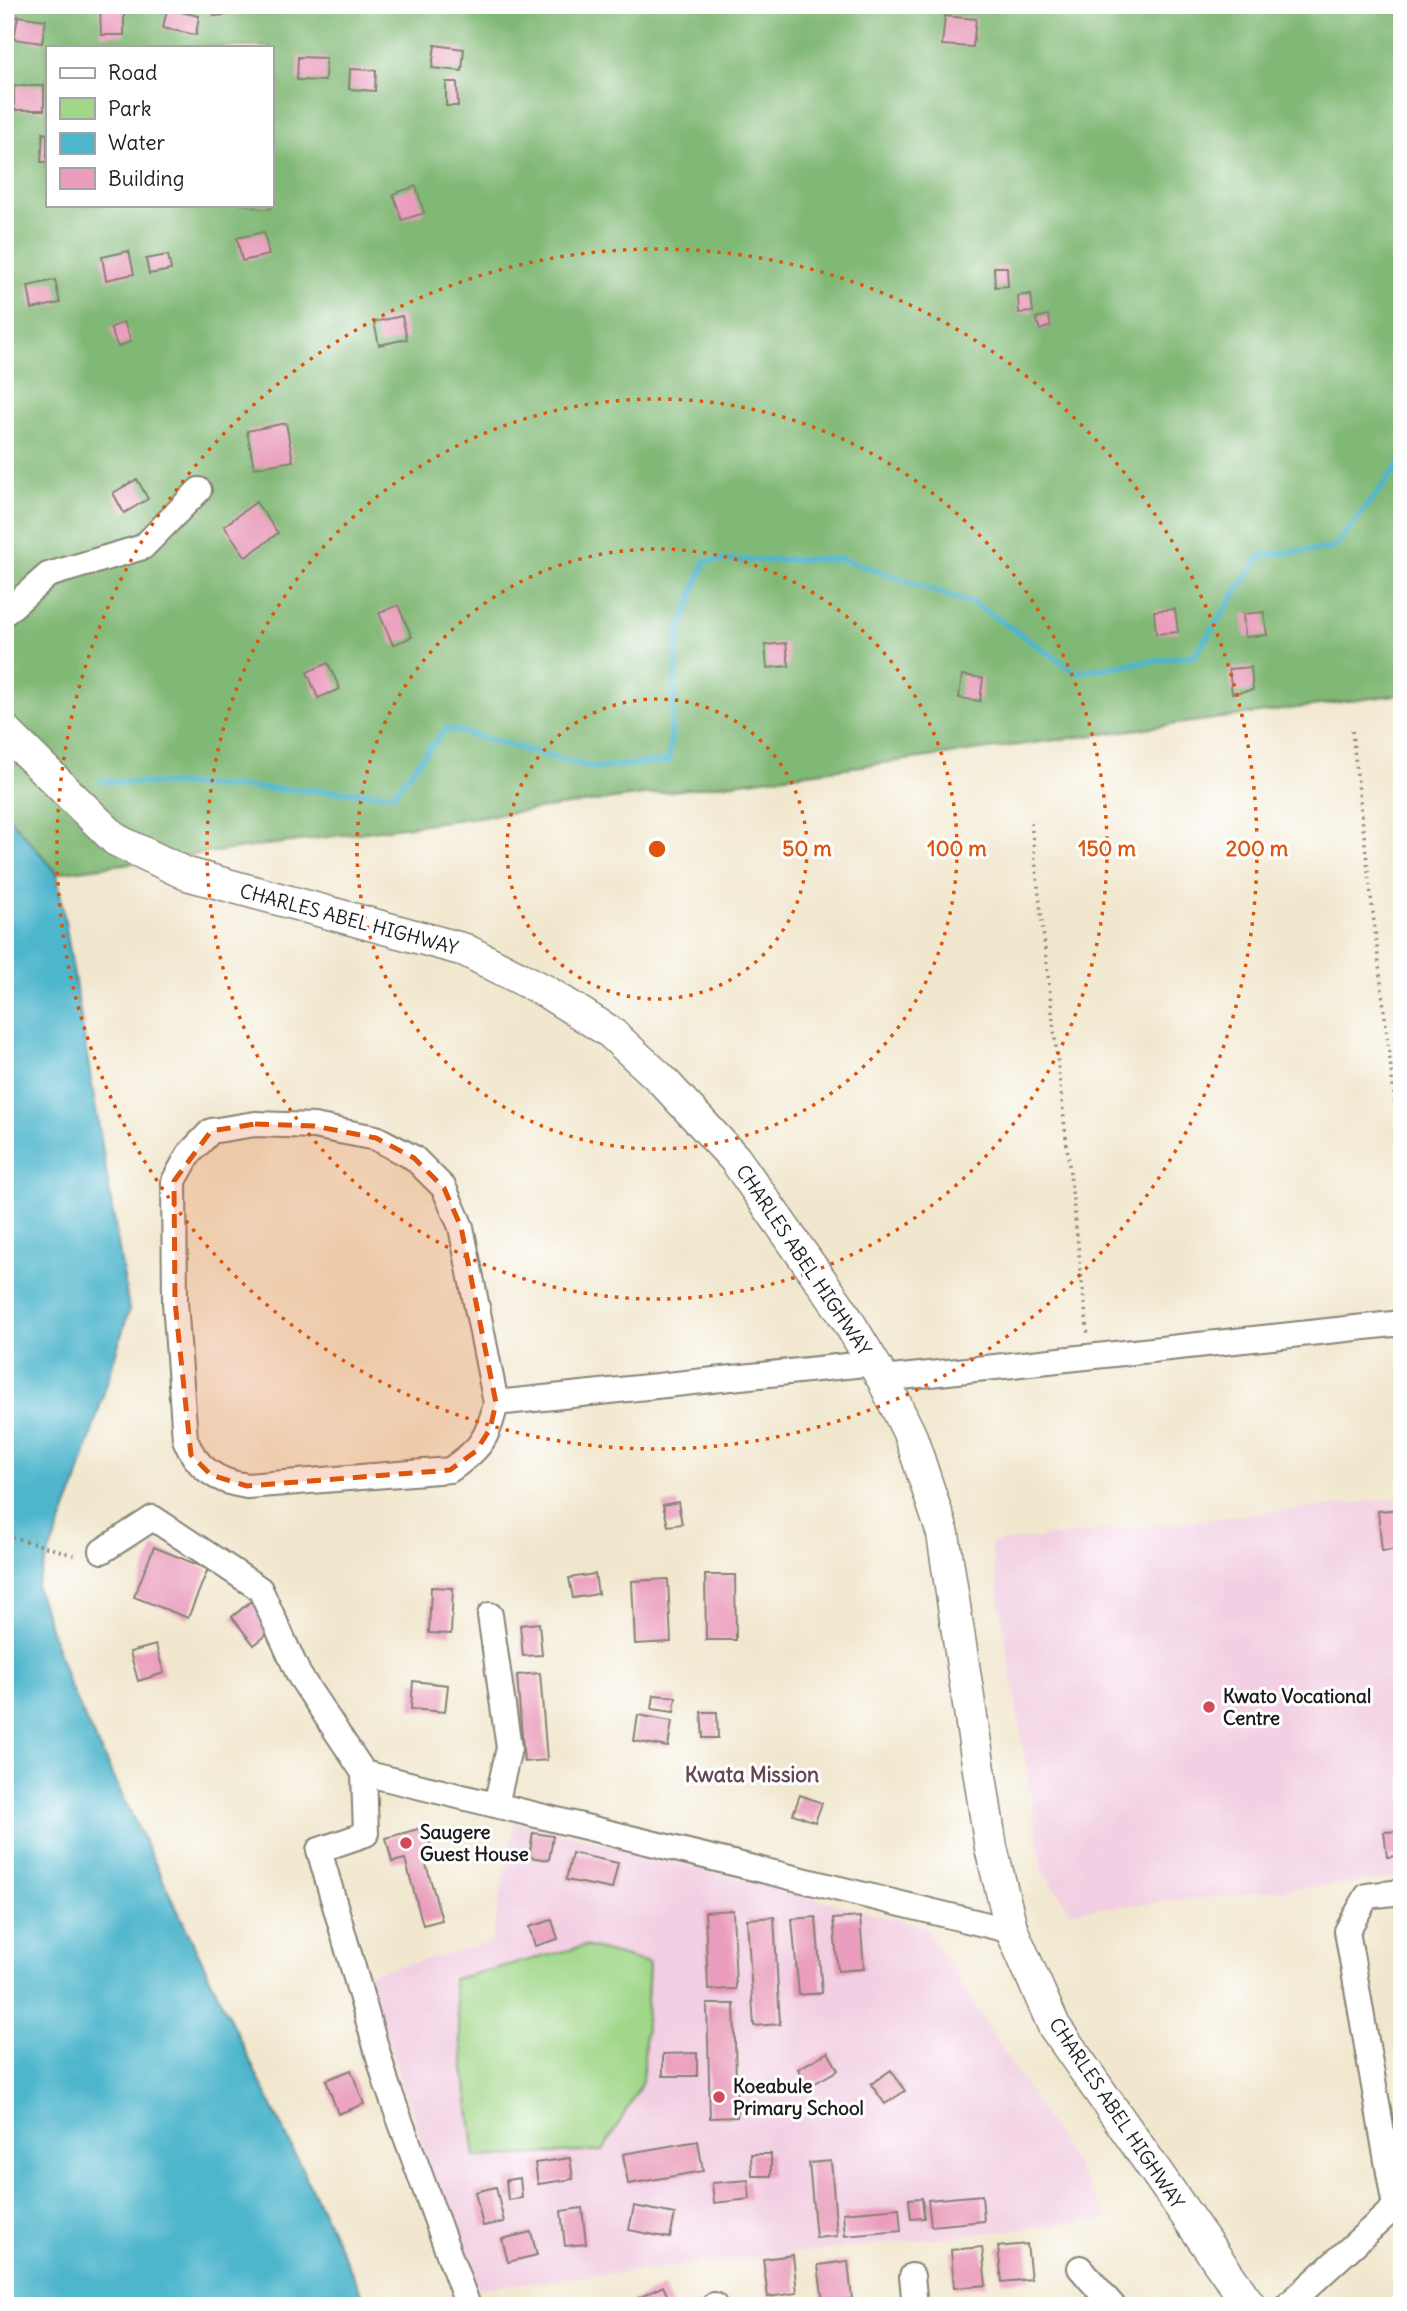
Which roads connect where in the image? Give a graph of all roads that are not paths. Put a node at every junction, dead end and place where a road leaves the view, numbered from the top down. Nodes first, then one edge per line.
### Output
1 (199, 490) dead end
2 (5, 613) edge
3 (5, 731) edge
4 (1402, 1323) edge
5 (879, 1371) junction
6 (496, 1403) junction
7 (102, 1551) dead end
8 (490, 1615) dead end
9 (364, 1773) junction
10 (496, 1805) junction
11 (1402, 1892) edge
12 (1012, 1931) junction
13 (1399, 2206) edge
14 (1080, 2267) dead end
15 (912, 2276) dead end
16 (467, 2306) edge
17 (915, 2306) edge
18 (1112, 2306) edge
19 (1250, 2306) edge
20 (1287, 2306) edge

1 - 2 street
3 - 5 main road, CHARLES ABEL HIGHWAY
4 - 5 street
5 - 6 street
5 - 12 main road, CHARLES ABEL HIGHWAY
6 - 6 street
7 - 9 street
8 - 10 street
9 - 10 street
9 - 16 street
10 - 12 street
11 - 13 street
12 - 19 main road, CHARLES ABEL HIGHWAY
13 - 20 street
14 - 18 street
15 - 17 street

